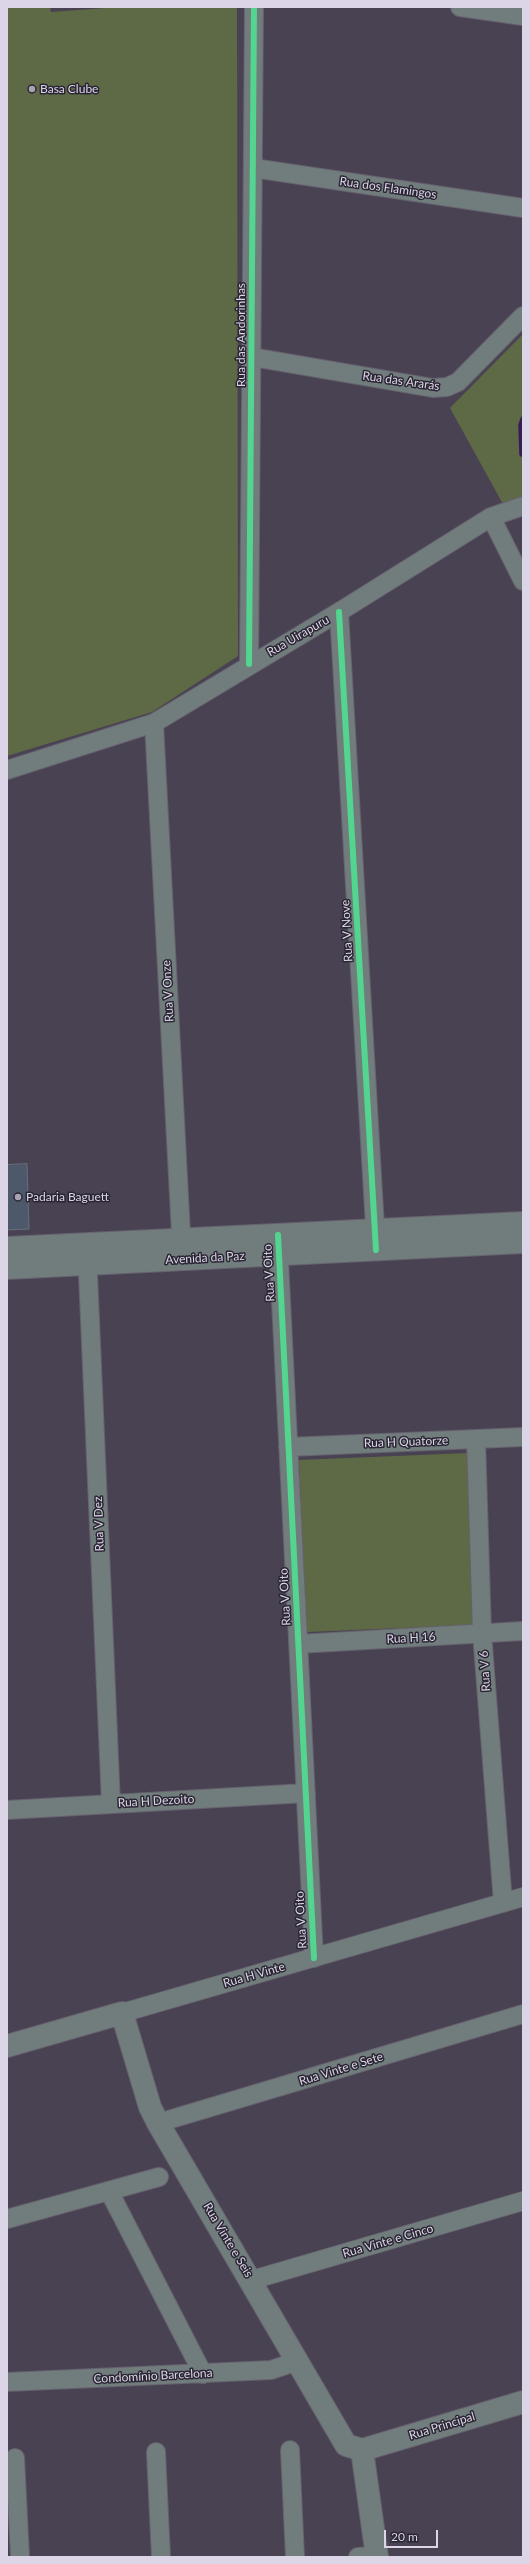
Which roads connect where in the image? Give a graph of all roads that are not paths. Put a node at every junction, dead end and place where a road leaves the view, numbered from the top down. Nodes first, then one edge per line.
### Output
1 (254, 7) edge
2 (460, 7) edge
3 (523, 16) edge
4 (253, 168) junction
5 (523, 208) edge
6 (523, 316) edge
7 (252, 357) junction
8 (523, 506) edge
9 (491, 517) junction
10 (523, 581) edge
11 (339, 612) junction
12 (249, 664) junction
13 (154, 723) junction
14 (7, 770) edge
15 (523, 1223) edge
16 (376, 1240) junction
17 (523, 1242) edge
18 (278, 1245) junction
19 (7, 1248) edge
20 (182, 1249) junction
21 (88, 1254) junction
22 (7, 1268) edge
23 (523, 1437) edge
24 (476, 1439) junction
25 (288, 1447) junction
26 (523, 1631) edge
27 (482, 1633) junction
28 (298, 1644) junction
29 (306, 1793) junction
30 (111, 1804) junction
31 (7, 1810) edge
32 (523, 1897) edge
33 (503, 1903) junction
34 (314, 1958) junction
35 (122, 2013) junction
36 (523, 2014) edge
37 (7, 2046) edge
38 (158, 2123) junction
39 (159, 2177) dead end
40 (109, 2192) junction
41 (523, 2201) edge
42 (7, 2219) edge
43 (252, 2280) junction
44 (298, 2361) junction
45 (203, 2374) junction
46 (7, 2382) edge
47 (523, 2402) edge
48 (290, 2450) dead end
49 (362, 2450) junction
50 (156, 2452) dead end
51 (15, 2458) dead end
52 (20, 2557) edge
53 (161, 2557) edge
54 (296, 2557) edge
55 (370, 2557) edge

1 - 4 street, Rua das Andorinhas
2 - 3 street
4 - 5 street, Rua dos Flamingos
4 - 7 street, Rua das Andorinhas
6 - 7 street, Rua das Ararás
7 - 12 street, Rua das Andorinhas
8 - 9 street, Rua Uirapuru
9 - 10 street
9 - 11 street, Rua Uirapuru
11 - 12 street, Rua Uirapuru
11 - 16 street, Rua V Nove
12 - 13 street, Rua Uirapuru
13 - 14 street, Rua Uirapuru
13 - 20 street, Rua V Onze
15 - 16 street, Avenida da Paz
16 - 17 street, Avenida da Paz
16 - 18 street, Avenida da Paz
18 - 20 street, Avenida da Paz
18 - 25 street, Rua V Oito
19 - 21 street, Avenida da Paz
20 - 21 street, Avenida da Paz
21 - 22 street, Avenida da Paz
21 - 30 street, Rua V Dez
23 - 24 street, Rua H Quatorze
24 - 25 street, Rua H Quatorze
24 - 27 street, Rua V 6
25 - 28 street, Rua V Oito
26 - 27 street, Rua H 16
27 - 28 street, Rua H 16
27 - 33 street, Rua V 6
28 - 29 street, Rua V Oito
29 - 30 street, Rua H Dezoito
29 - 34 street, Rua V Oito
30 - 31 street, Rua H Dezoito
32 - 33 street, Rua H Vinte
33 - 34 street, Rua H Vinte
34 - 35 street, Rua H Vinte
35 - 37 street, Rua H Vinte
35 - 38 street, Rua Vinte e Seis
36 - 38 street, Rua Vinte e Sete
38 - 43 street, Rua Vinte e Seis
39 - 40 street
40 - 42 street
40 - 45 street
41 - 43 street, Rua Vinte e Cinco
43 - 44 street, Rua Vinte e Seis
44 - 45 street, Condomínio Barcelona
44 - 49 street, Rua Vinte e Seis
45 - 46 street, Condomínio Barcelona
47 - 49 street, Rua Principal
48 - 54 street
49 - 55 street
50 - 53 street
51 - 52 street

